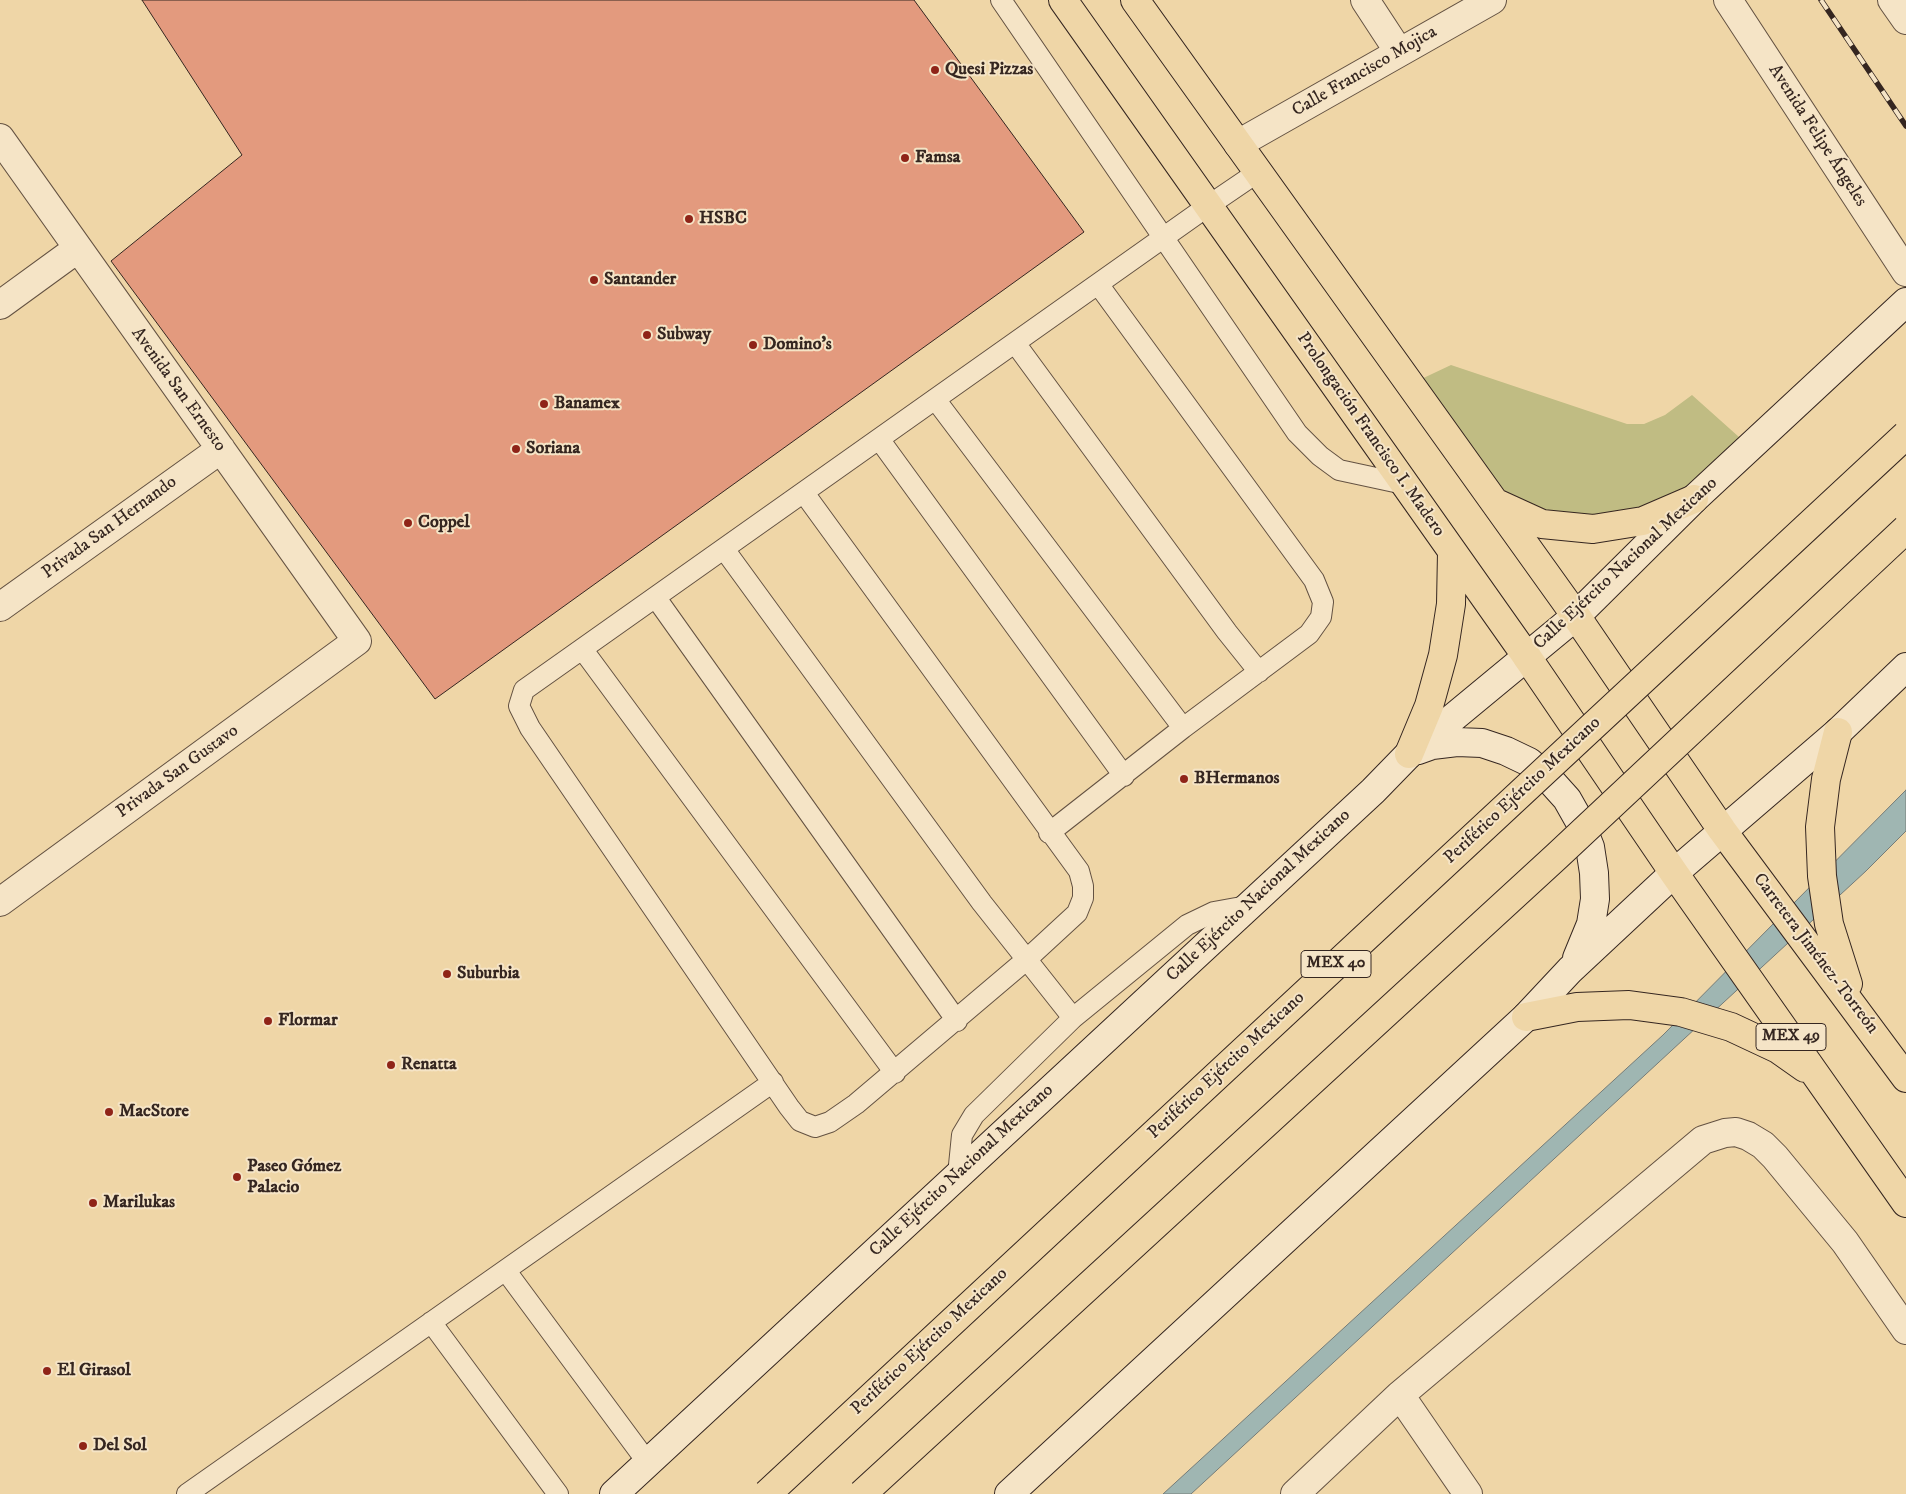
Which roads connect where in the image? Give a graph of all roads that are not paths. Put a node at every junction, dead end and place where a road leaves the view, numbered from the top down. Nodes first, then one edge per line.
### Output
1 (1001, 0) edge
2 (1063, 0) edge
3 (1135, 0) edge
4 (1365, 0) edge
5 (1492, 0) edge
6 (1728, 0) edge
7 (1892, 0) edge
8 (1906, 20) edge
9 (1399, 52) junction
10 (0, 138) edge
11 (1238, 144) junction
12 (1258, 172) junction
13 (1208, 206) junction
14 (1162, 238) junction
15 (77, 249) junction
16 (1906, 272) edge
17 (1098, 284) junction
18 (1906, 302) edge
19 (0, 305) edge
20 (1014, 343) junction
21 (935, 399) junction
22 (1906, 434) edge
23 (879, 439) junction
24 (221, 449) junction
25 (1404, 484) junction
26 (804, 493) junction
27 (1694, 499) junction
28 (1496, 503) junction
29 (1906, 529) edge
30 (724, 549) junction
31 (1452, 552) junction
32 (656, 598) junction
33 (0, 607) edge
34 (1576, 616) junction
35 (357, 641) joint
36 (583, 650) junction
37 (1527, 657) junction
38 (1906, 667) edge
39 (1259, 672) junction
40 (1183, 728) junction
41 (1838, 732) junction
42 (1409, 754) junction
43 (1124, 776) junction
44 (1722, 830) junction
45 (1049, 833) junction
46 (1674, 873) junction
47 (0, 902) edge
48 (1247, 906) junction
49 (1026, 960) junction
50 (1570, 970) junction
51 (1861, 1016) junction
52 (1526, 1017) junction
53 (1073, 1018) junction
54 (957, 1021) junction
55 (894, 1073) junction
56 (1906, 1078) edge
57 (1821, 1079) junction
58 (773, 1082) junction
59 (958, 1174) junction
60 (1906, 1203) edge
61 (506, 1271) junction
62 (431, 1322) junction
63 (1906, 1330) edge
64 (1400, 1395) junction
65 (648, 1463) junction
66 (187, 1494) edge
67 (558, 1494) edge
68 (614, 1494) edge
69 (767, 1494) edge
70 (862, 1494) edge
71 (1009, 1494) edge
72 (1295, 1494) edge
73 (1468, 1494) edge

1 - 14 lane
2 - 13 main road, Prolongación Francisco I. Madero
3 - 11 main road
4 - 9 street
5 - 9 street, Calle Francisco Mojica
6 - 16 street, Avenida Felipe Ángeles
7 - 8 street
9 - 11 street, Calle Francisco Mojica
10 - 15 street, Avenida San Ernesto
11 - 12 main road
12 - 13 lane
12 - 28 main road
13 - 14 lane
13 - 25 main road, Prolongación Francisco I. Madero
14 - 17 lane
14 - 25 lane
15 - 19 street
15 - 24 street, Avenida San Ernesto
17 - 20 lane
17 - 39 lane
18 - 27 street, Calle Ejército Nacional Mexicano
20 - 21 lane
20 - 39 lane
21 - 23 lane
21 - 40 lane
22 - 69 main road, Periférico Ejército Mexicano / MEX 40, bridge
23 - 26 lane
23 - 43 lane
24 - 33 street, Privada San Hernando
24 - 35 street, Avenida San Ernesto
25 - 31 main road, Prolongación Francisco I. Madero
26 - 30 lane
26 - 45 lane
27 - 28 main road
27 - 34 street, Calle Ejército Nacional Mexicano
28 - 34 main road
29 - 70 main road, bridge
30 - 32 lane
30 - 49 lane
31 - 37 main road, Prolongación Francisco I. Madero
31 - 42 main road
32 - 36 lane
32 - 54 lane
34 - 37 street, Calle Ejército Nacional Mexicano
34 - 44 main road
35 - 47 street, Privada San Gustavo
36 - 55 lane
36 - 58 lane
37 - 42 street, Calle Ejército Nacional Mexicano
37 - 46 main road, Prolongación Francisco I. Madero / MEX 49
38 - 41 street
39 - 40 lane
40 - 43 lane
41 - 44 street
41 - 51 main road
42 - 48 street, Calle Ejército Nacional Mexicano
42 - 50 street
43 - 45 lane
44 - 46 street
44 - 51 main road, Carretera Jiménez-Torreón
45 - 49 lane
46 - 50 street
46 - 57 main road, MEX 49
48 - 53 lane
48 - 59 street, Calle Ejército Nacional Mexicano
49 - 53 lane
49 - 54 lane
50 - 52 street
51 - 56 main road, Carretera Jiménez-Torreón
52 - 57 main road
52 - 71 street
53 - 59 lane
54 - 55 lane
55 - 58 lane
57 - 60 main road, MEX 49
58 - 61 lane
59 - 65 street, Calle Ejército Nacional Mexicano
61 - 62 lane
61 - 65 lane
62 - 66 lane
62 - 67 lane
63 - 64 street
64 - 72 street
64 - 73 street
65 - 68 street, Calle Ejército Nacional Mexicano

